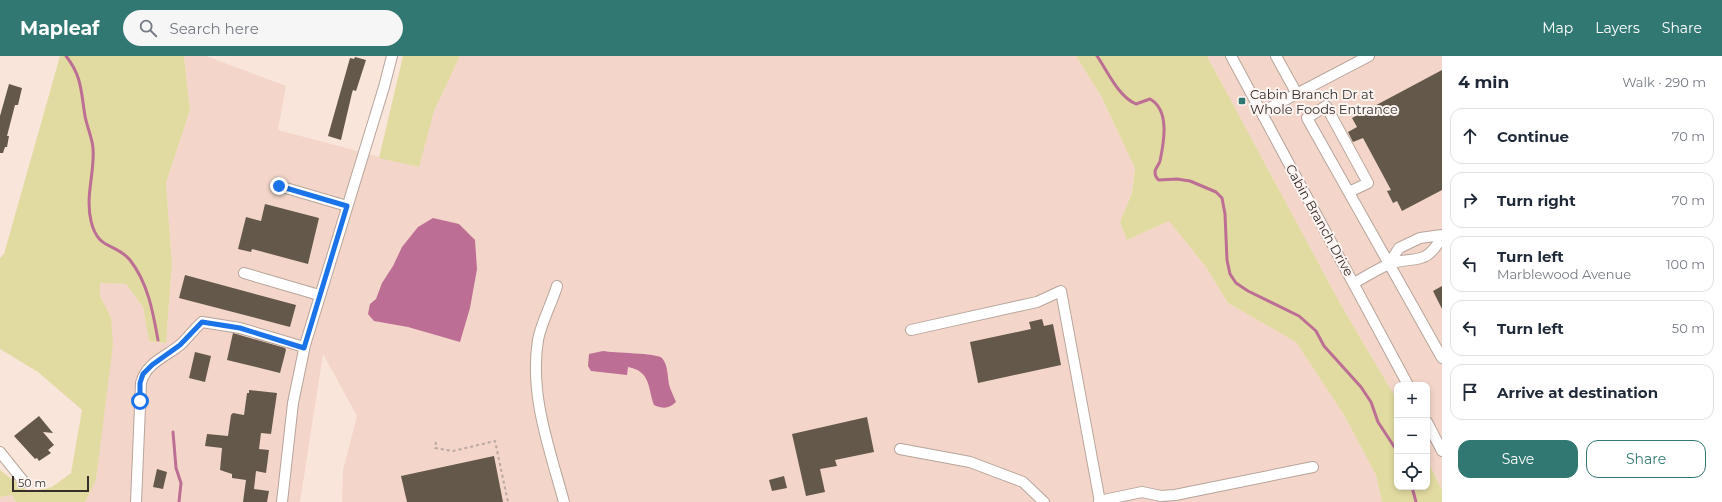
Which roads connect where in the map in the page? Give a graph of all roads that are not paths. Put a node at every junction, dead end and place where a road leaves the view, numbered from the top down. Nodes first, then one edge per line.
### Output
1 (392, 56) edge
2 (1231, 56) edge
3 (1276, 56) edge
4 (1369, 56) edge
5 (1297, 94) junction
6 (1262, 112) junction
7 (279, 186) dead end
8 (1349, 192) junction
9 (347, 206) junction
10 (1442, 236) edge
11 (1388, 265) junction
12 (244, 273) dead end
13 (1354, 283) junction
14 (557, 286) dead end
15 (319, 295) junction
16 (911, 330) dead end
17 (304, 348) junction
18 (1442, 358) edge
19 (1406, 382) edge
20 (1430, 428) edge
21 (900, 449) dead end
22 (1442, 451) edge
23 (0, 452) edge
24 (1313, 467) dead end
25 (24, 482) dead end
26 (136, 502) edge
27 (282, 502) edge
28 (564, 502) edge
29 (1044, 502) edge
30 (1100, 502) edge

1 - 9 street
2 - 6 street, Cabin Branch Drive
3 - 5 street
4 - 5 street
5 - 6 street
6 - 13 street, Cabin Branch Drive
7 - 9 street
8 - 8 street
8 - 11 street
9 - 15 street
10 - 11 street
10 - 11 street
11 - 13 street
11 - 18 street
12 - 15 street
13 - 19 street, Cabin Branch Drive
14 - 28 street
15 - 17 street
16 - 30 street
17 - 26 street
17 - 27 street
20 - 22 street
21 - 29 street
23 - 25 street
24 - 30 street

